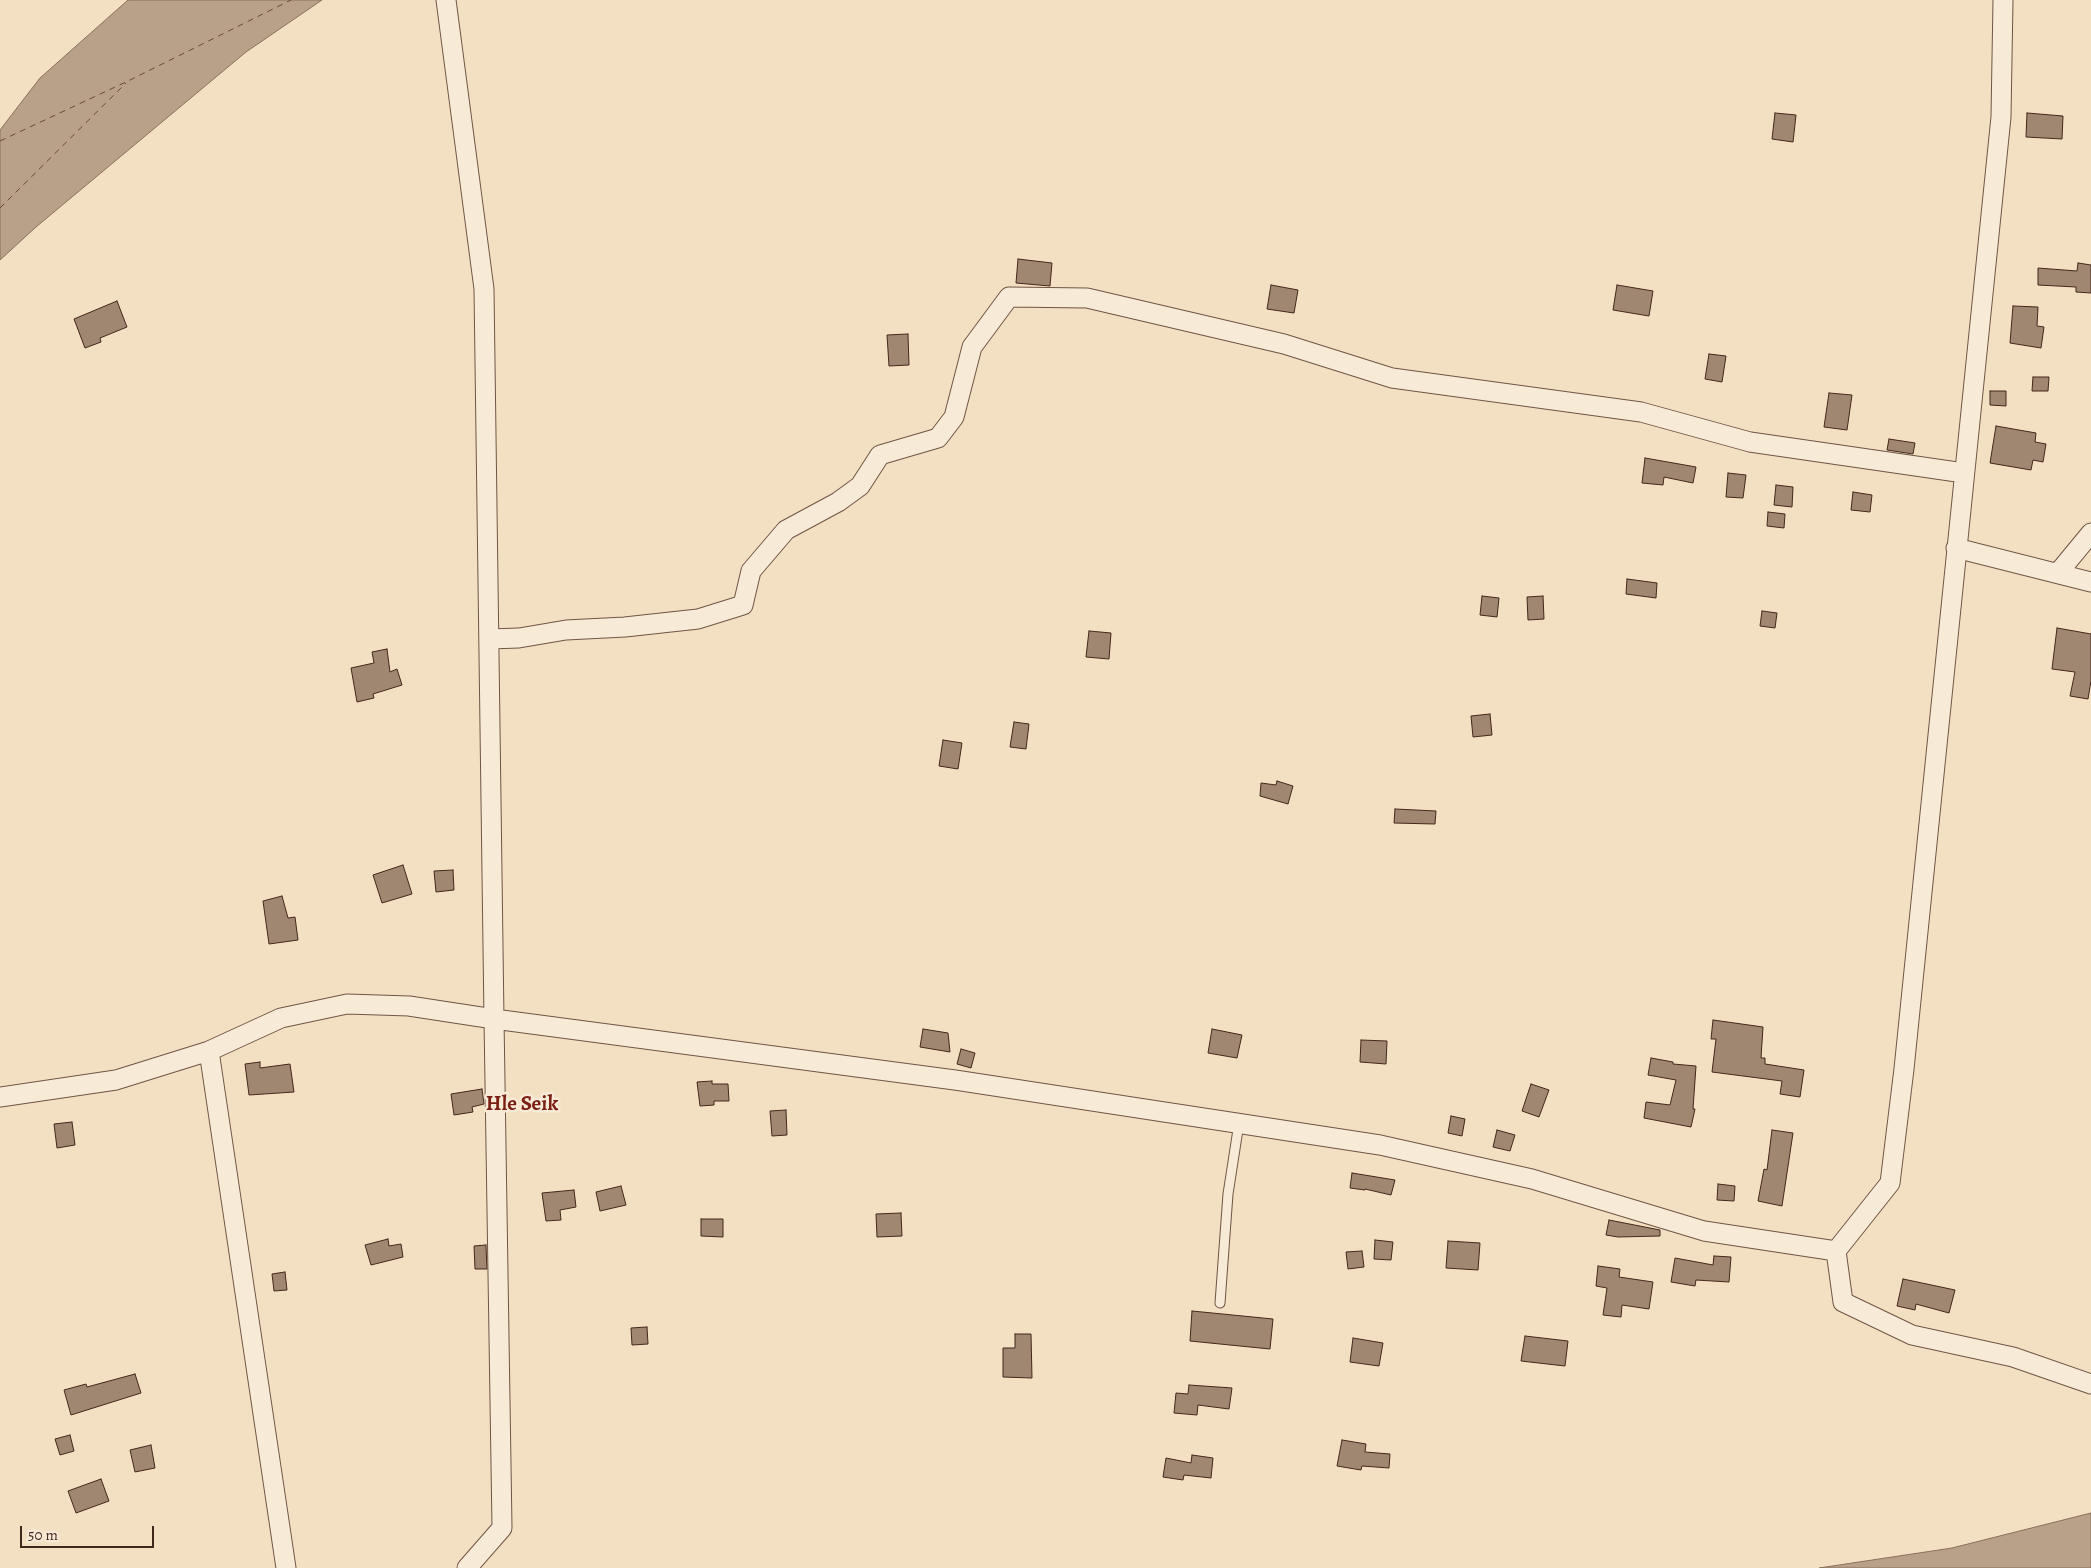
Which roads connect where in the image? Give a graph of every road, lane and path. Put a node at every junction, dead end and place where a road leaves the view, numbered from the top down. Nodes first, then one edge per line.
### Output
1 (446, 0) edge
2 (2003, 0) edge
3 (1964, 473) junction
4 (2091, 533) edge
5 (1956, 548) junction
6 (2058, 574) junction
7 (2091, 582) edge
8 (489, 639) junction
9 (494, 1019) junction
10 (209, 1051) junction
11 (0, 1097) edge
12 (1239, 1123) junction
13 (1836, 1251) junction
14 (1220, 1303) dead end
15 (2091, 1384) edge
16 (286, 1568) edge
17 (468, 1568) edge

1 - 8 street
2 - 3 street
3 - 5 street
3 - 8 street
4 - 6 street
5 - 6 street
5 - 13 street
6 - 7 street
8 - 9 street
9 - 10 street
9 - 12 street
9 - 17 street
10 - 11 street
10 - 16 street
12 - 13 street
12 - 14 lane
13 - 15 street

